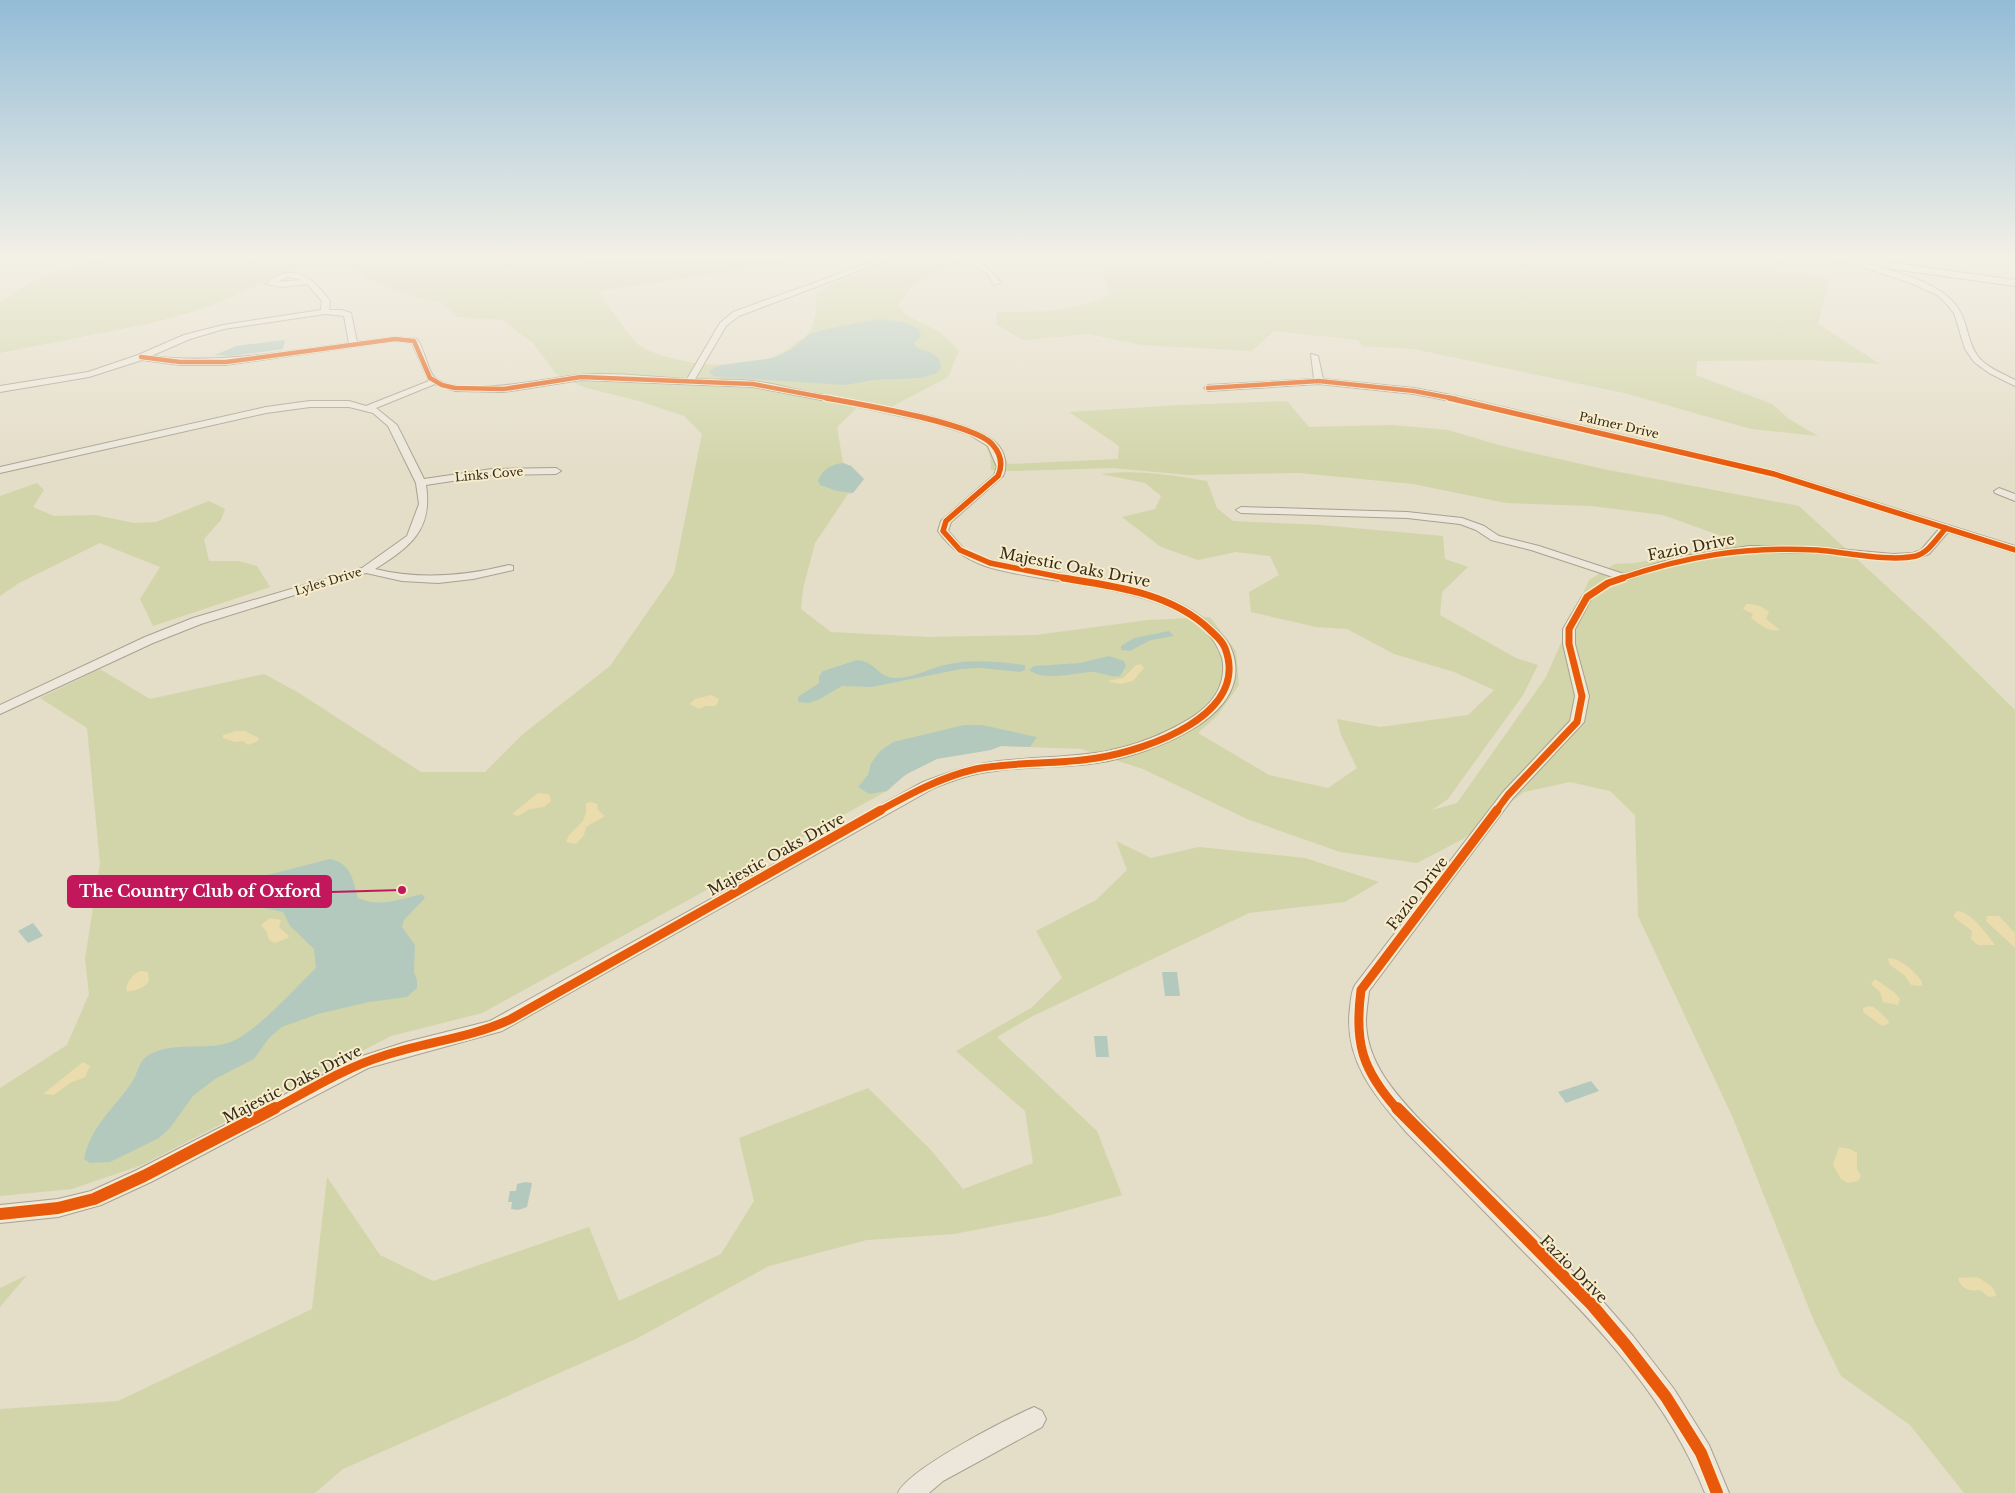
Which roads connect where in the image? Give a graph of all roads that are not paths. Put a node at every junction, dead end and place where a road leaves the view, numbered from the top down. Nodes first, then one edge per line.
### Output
1 (221, 328) edge
2 (350, 328) edge
3 (721, 328) edge
4 (1964, 328) edge
5 (352, 344) junction
6 (1314, 356) dead end
7 (141, 357) junction
8 (436, 381) junction
9 (690, 381) junction
10 (1319, 381) junction
11 (2015, 383) edge
12 (1208, 388) dead end
13 (0, 390) edge
14 (368, 408) junction
15 (0, 470) edge
16 (556, 471) dead end
17 (421, 483) junction
18 (1999, 491) dead end
19 (2015, 498) edge
20 (1241, 510) dead end
21 (1946, 528) junction
22 (2015, 550) edge
23 (510, 568) dead end
24 (366, 570) junction
25 (1623, 577) junction
26 (0, 710) edge
27 (0, 1214) edge
28 (1034, 1419) dead end
29 (910, 1493) edge
30 (1717, 1493) edge

1 - 7 street
2 - 5 street
3 - 9 street
4 - 11 street
5 - 7 street
5 - 8 street
6 - 10 street
7 - 13 street
8 - 9 street, Majestic Oaks Drive
8 - 14 street
9 - 27 street, Majestic Oaks Drive
10 - 12 street, Palmer Drive
10 - 21 street, Palmer Drive
14 - 15 street, Lyles Drive
14 - 17 street, Lyles Drive
16 - 17 street, Links Cove
17 - 24 street, Lyles Drive
18 - 19 street
20 - 25 street
21 - 22 street, Palmer Drive
21 - 25 street, Fazio Drive
23 - 24 street
24 - 26 street, Lyles Drive
25 - 30 street, Fazio Drive
28 - 29 street

